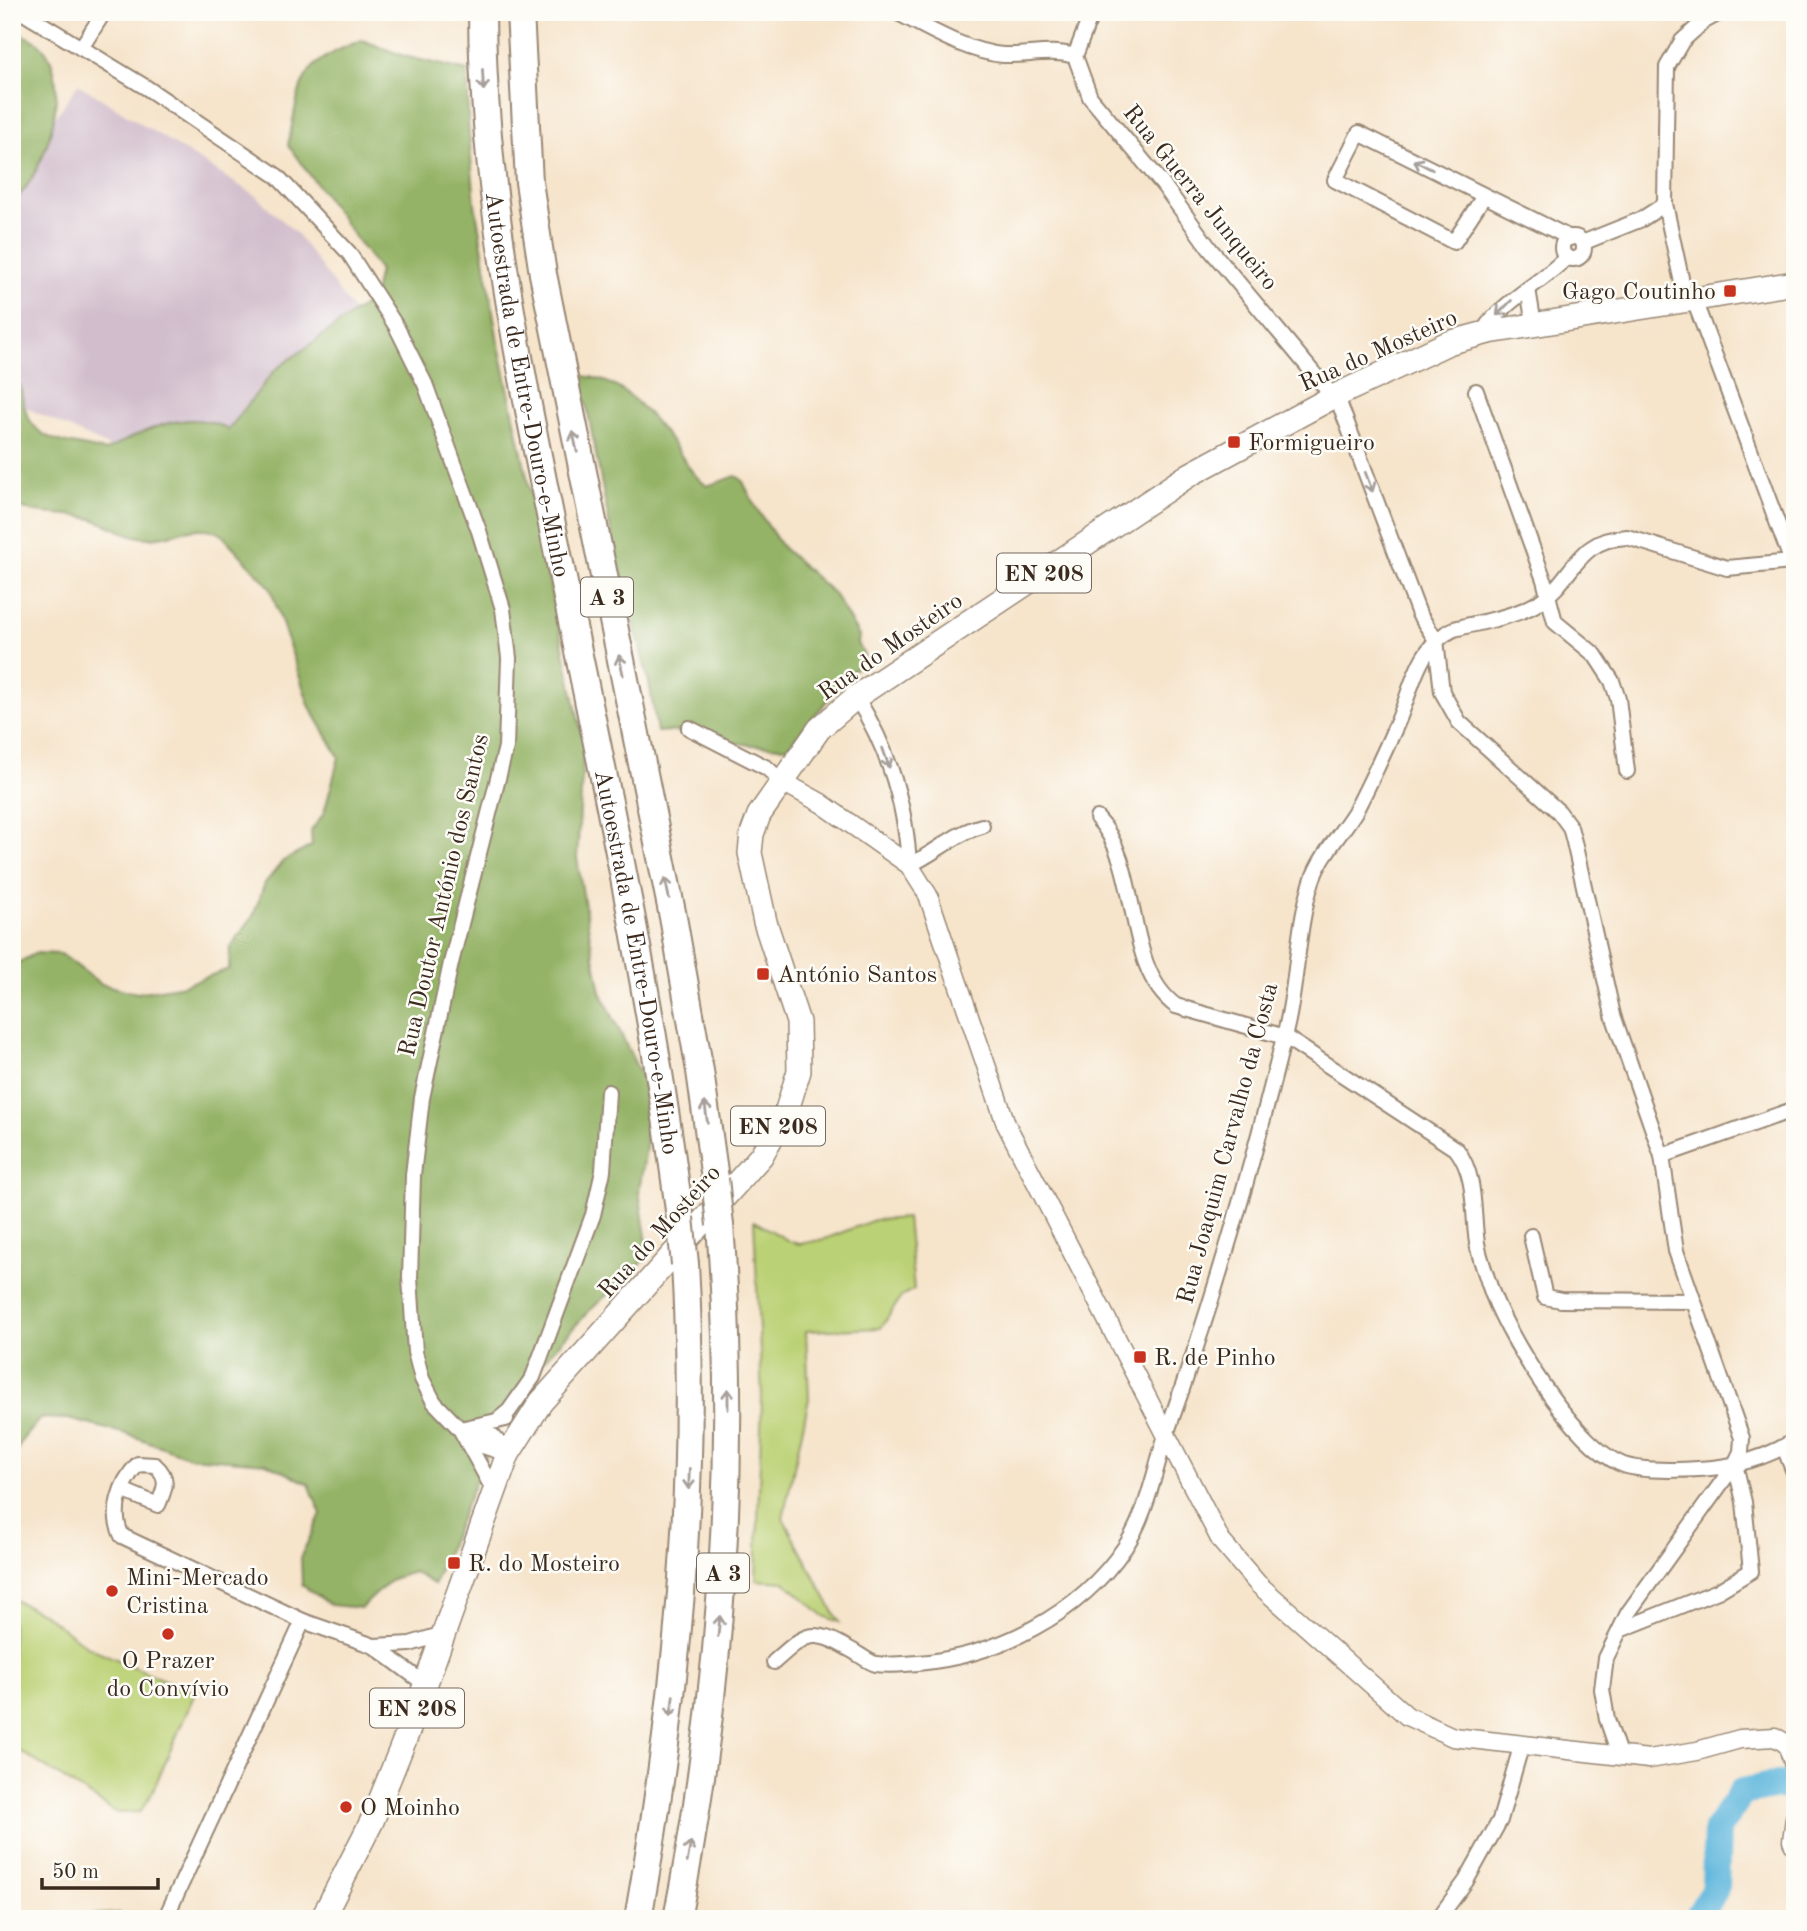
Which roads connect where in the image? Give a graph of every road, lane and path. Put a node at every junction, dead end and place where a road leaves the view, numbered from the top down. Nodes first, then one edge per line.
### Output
1 (22, 12) edge
2 (104, 12) edge
3 (482, 12) edge
4 (520, 12) edge
5 (896, 12) edge
6 (1093, 12) edge
7 (1721, 12) edge
8 (82, 48) junction
9 (1074, 56) junction
10 (1484, 196) junction
11 (1665, 204) junction
12 (1576, 241) junction
13 (1795, 283) edge
14 (1528, 289) junction
15 (1690, 300) junction
16 (1524, 325) junction
17 (1489, 332) junction
18 (1476, 391) dead end
19 (1333, 397) junction
20 (1793, 566) edge
21 (1547, 595) junction
22 (1436, 640) junction
23 (856, 697) junction
24 (690, 727) dead end
25 (1627, 771) dead end
26 (780, 781) junction
27 (1097, 818) dead end
28 (982, 826) dead end
29 (909, 865) junction
30 (1284, 1037) junction
31 (608, 1092) dead end
32 (1795, 1109) edge
33 (1662, 1156) junction
34 (1531, 1237) dead end
35 (1693, 1301) junction
36 (541, 1402) junction
37 (497, 1421) junction
38 (1167, 1434) junction
39 (463, 1435) junction
40 (1789, 1443) edge
41 (508, 1454) junction
42 (1735, 1464) junction
43 (1795, 1475) edge
44 (122, 1490) dead end
45 (494, 1491) junction
46 (303, 1621) junction
47 (1620, 1630) junction
48 (443, 1634) junction
49 (374, 1646) junction
50 (774, 1662) dead end
51 (425, 1684) junction
52 (1521, 1747) junction
53 (1620, 1757) junction
54 (1794, 1762) edge
55 (1795, 1818) edge
56 (1795, 1847) edge
57 (165, 1919) edge
58 (322, 1919) edge
59 (638, 1919) edge
60 (677, 1919) edge
61 (1438, 1919) edge

1 - 8 street, Rua Doutor António dos Santos
2 - 8 street
3 -> 59 highway, Autoestrada de Entre-Douro-e-Minho / A 3, bridge
60 -> 4 highway, Autoestrada de Entre-Douro-e-Minho / A 3, bridge
5 - 9 street
6 - 9 street
7 - 11 street
8 - 39 street, Rua Doutor António dos Santos
9 - 19 street, Rua Guerra Junqueiro
10 -> 10 street
10 - 12 street
11 - 12 street
11 - 15 street
12 - 14 street
13 - 15 main road, EN 208
14 - 16 street
14 -> 17 street
15 - 16 main road, EN 208
15 - 20 street
16 - 17 main road, Rua do Mosteiro / EN 208
17 - 19 main road, Rua do Mosteiro / EN 208
18 - 21 street
19 -> 22 street, Rua Guerra Junqueiro
19 - 23 main road, Rua do Mosteiro / EN 208
20 - 21 street
21 - 22 street
21 - 25 street
22 - 30 street, Rua Joaquim Carvalho da Costa
22 - 33 street
23 - 26 main road, Rua do Mosteiro / EN 208
23 -> 29 street
24 - 26 street
26 - 29 street
26 - 36 main road, Rua do Mosteiro / EN 208
27 - 30 street
28 - 29 street
29 - 38 street
30 - 38 street, Rua Joaquim Carvalho da Costa
30 - 42 street
31 - 37 street
32 - 33 street
33 - 35 street
34 - 35 street
35 - 42 street
36 - 37 street
36 - 41 main road, Rua do Mosteiro / EN 208
37 - 39 street
38 - 50 street, Rua Joaquim Carvalho da Costa
38 - 52 street
39 - 41 street
39 - 45 street, Rua Doutor António dos Santos
40 - 42 street
40 - 43 street
41 - 45 main road, Rua do Mosteiro / EN 208
42 - 47 street
42 - 47 street
44 - 46 street
45 - 48 main road, Rua do Mosteiro / EN 208
46 - 49 street
46 - 57 street
47 - 53 street
48 - 49 street
48 - 51 main road, Rua do Mosteiro / EN 208
49 - 51 street
51 - 58 main road, Rua do Mosteiro / EN 208
52 - 53 street
52 - 61 street
53 - 54 street
55 - 56 street

